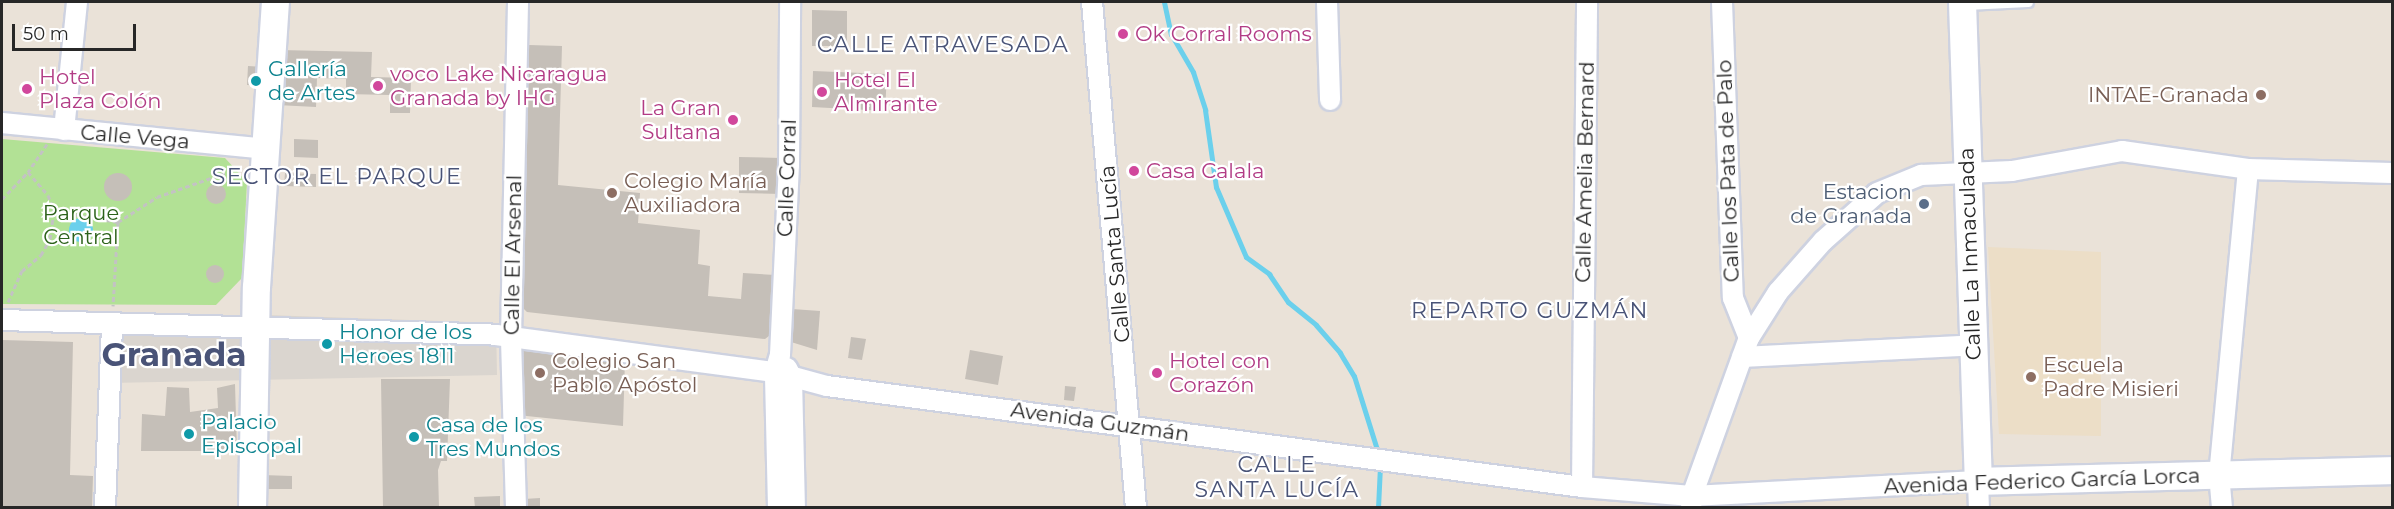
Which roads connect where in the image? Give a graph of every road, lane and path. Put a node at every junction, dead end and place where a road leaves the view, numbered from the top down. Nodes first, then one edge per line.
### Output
1 (77, 2) edge
2 (276, 2) edge
3 (518, 2) edge
4 (790, 2) edge
5 (1092, 2) edge
6 (1327, 2) edge
7 (1587, 2) edge
8 (1722, 2) edge
9 (2028, 2) edge
10 (1962, 3) edge
11 (1330, 100) dead end
12 (2, 123) edge
13 (64, 130) junction
14 (268, 154) junction
15 (2248, 170) junction
16 (28, 172) junction
17 (1967, 172) junction
18 (2392, 173) edge
19 (2, 199) edge
20 (54, 211) junction
21 (118, 222) junction
22 (2, 320) edge
23 (112, 324) junction
24 (255, 327) junction
25 (511, 337) junction
26 (1749, 338) junction
27 (1975, 345) junction
28 (1742, 357) junction
29 (782, 368) junction
30 (1130, 427) junction
31 (2392, 470) edge
32 (2219, 476) junction
33 (1978, 481) junction
34 (1582, 487) junction
35 (1691, 502) edge
36 (105, 507) edge
37 (252, 507) edge
38 (516, 507) edge
39 (778, 507) edge
40 (795, 507) edge
41 (1136, 507) edge
42 (1979, 507) edge
43 (2208, 507) edge
44 (2222, 507) edge

1 - 13 street
2 - 14 main road
3 - 25 street, Calle El Arsenal
4 - 29 street, Calle Corral
5 - 30 street, Calle Santa Lucía
6 - 11 street
7 - 34 street, Calle Amelia Bernard
8 - 26 street, Calle los Pata de Palo
9 - 10 lane
10 - 17 main road, Calle La Inmaculada
12 - 13 street, Calle Vega
13 - 14 street, Calle Vega
13 - 16 path
14 - 21 path
14 - 24 main road
15 - 17 street
15 - 18 street
15 - 32 street
16 - 19 path
16 - 20 path
17 - 26 street
17 - 27 main road, Calle La Inmaculada
20 - 21 path
20 - 22 path
21 - 23 path
22 - 23 street, Avenida Guzmán
23 - 24 street, Avenida Guzmán
23 - 36 street
24 - 25 street, Avenida Guzmán
24 - 37 main road
25 - 29 street, Avenida Guzmán
25 - 38 street, Calle El Arsenal
26 - 28 street
27 - 28 street
27 - 33 main road, Calle La Inmaculada
28 - 35 street
29 - 30 street, Avenida Guzmán
29 - 39 street, Calle Corral
29 - 40 street, Calle Corral
30 - 34 street, Avenida Guzmán
30 - 41 street, Calle Santa Lucía
31 - 32 main road, Avenida Federico García Lorca
32 - 33 main road, Avenida Federico García Lorca
32 - 43 street
32 - 44 street
33 - 35 street, Avenida Federico García Lorca
33 - 42 street, Calle La Inmaculada
34 - 35 street, Avenida Guzmán

